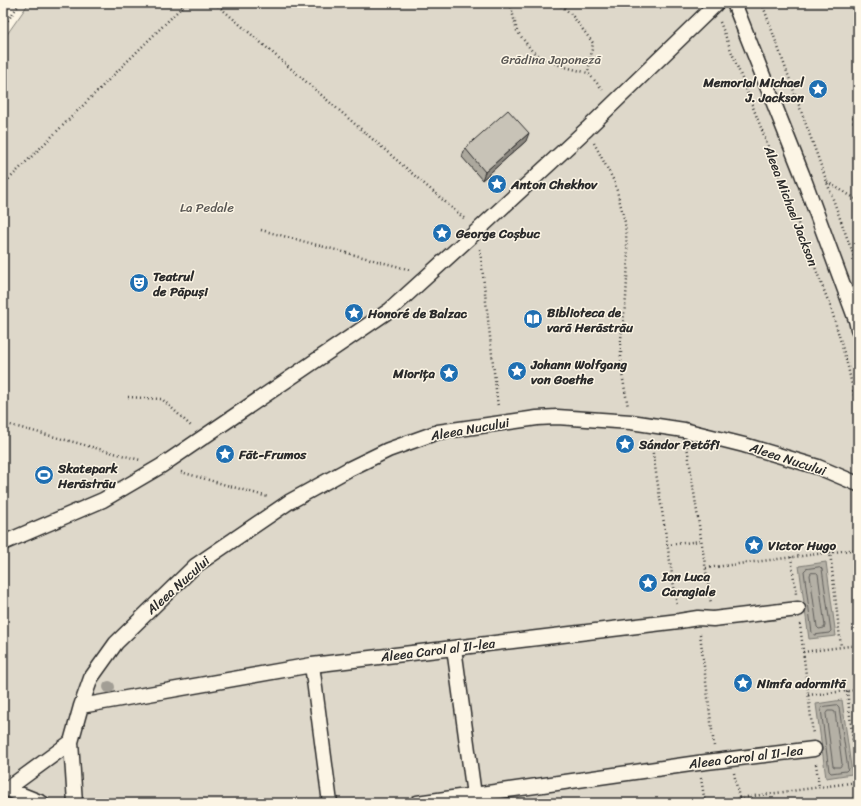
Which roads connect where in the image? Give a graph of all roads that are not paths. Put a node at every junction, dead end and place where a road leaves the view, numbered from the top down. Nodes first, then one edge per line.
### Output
1 (734, 3) edge
2 (715, 4) edge
3 (858, 329) edge
4 (858, 484) edge
5 (3, 543) edge
6 (798, 609) road end
7 (454, 648) junction
8 (312, 665) junction
9 (81, 706) junction
10 (71, 742) junction
11 (814, 749) road end
12 (5, 789) edge
13 (474, 795) junction
14 (42, 803) edge
15 (75, 803) edge
16 (330, 803) edge
17 (417, 803) edge

1 - 3 street, Aleea Michael Jackson
2 - 5 street
4 - 9 street, Aleea Nucului
6 - 7 street, Aleea Carol al II-lea
7 - 8 street, Aleea Carol al II-lea
7 - 13 street
8 - 9 street, Aleea Carol al II-lea
8 - 16 street
9 - 10 street, Aleea Nucului
10 - 12 street
10 - 15 street, Aleea Nucului
11 - 13 street, Aleea Carol al II-lea
12 - 14 street
13 - 17 street, Aleea Carol al II-lea

